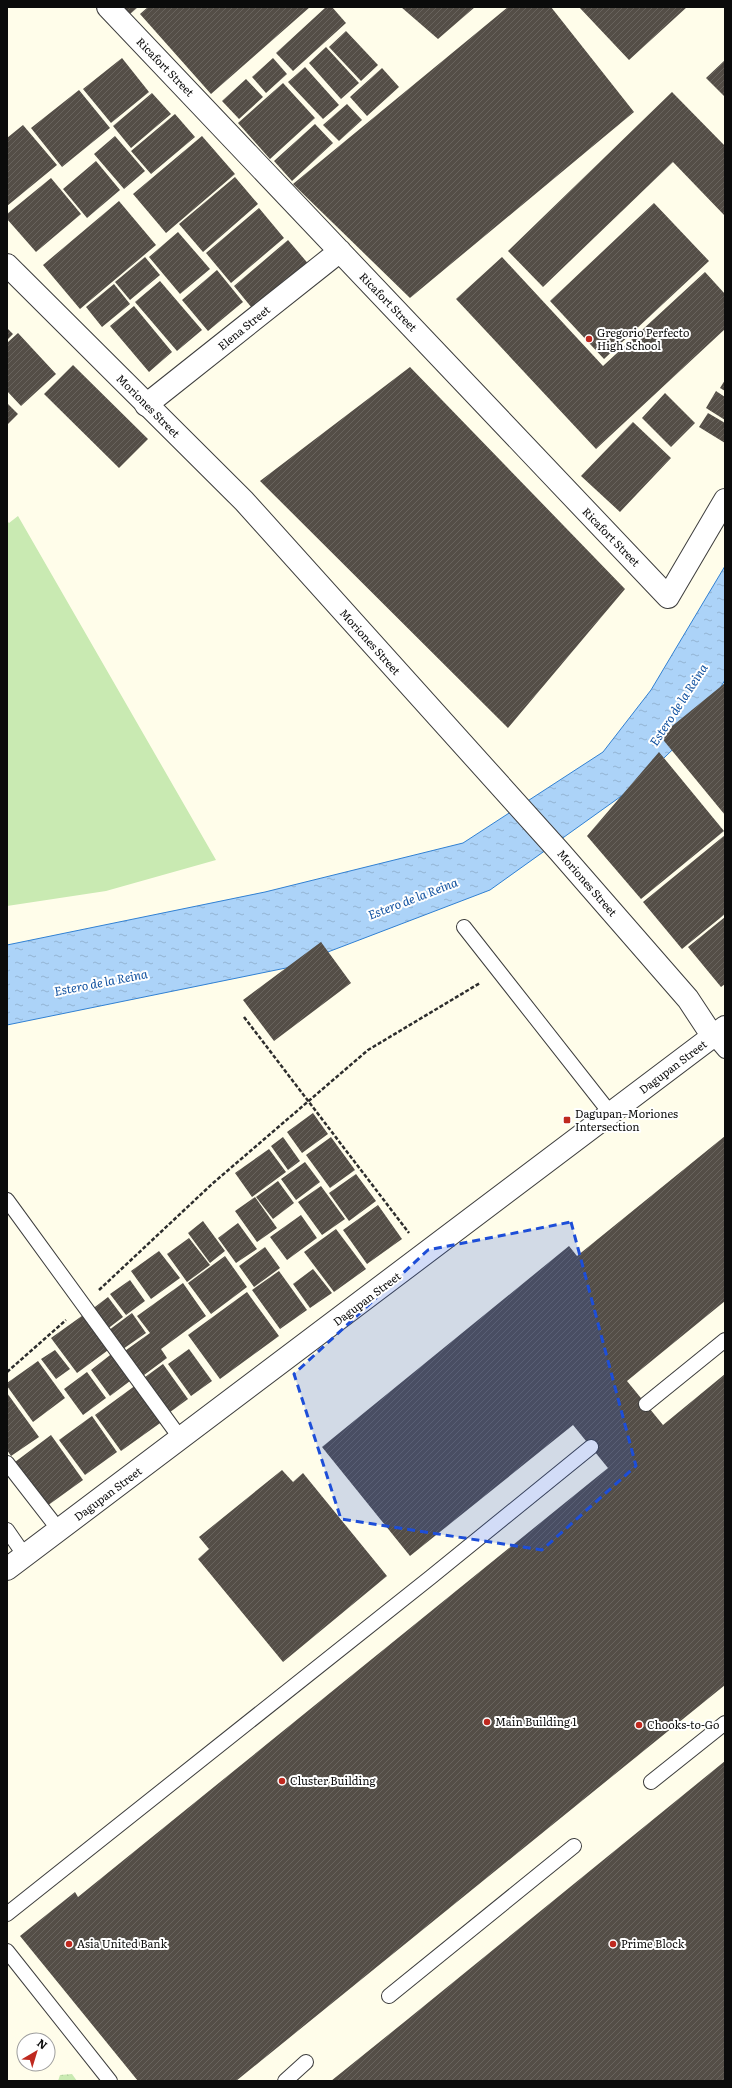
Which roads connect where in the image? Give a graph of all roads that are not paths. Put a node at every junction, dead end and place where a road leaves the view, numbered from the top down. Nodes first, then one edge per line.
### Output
1 (108, 7) edge
2 (340, 251) junction
3 (7, 265) edge
4 (146, 405) junction
5 (725, 500) edge
6 (464, 926) dead end
7 (721, 1038) edge
8 (611, 1114) junction
9 (7, 1200) edge
10 (725, 1340) edge
11 (646, 1404) dead end
12 (181, 1439) junction
13 (591, 1447) dead end
14 (7, 1463) edge
15 (7, 1530) edge
16 (59, 1530) junction
17 (25, 1556) junction
18 (7, 1570) edge
19 (725, 1723) edge
20 (651, 1782) dead end
21 (574, 1846) dead end
22 (7, 1914) edge
23 (7, 1951) edge
24 (389, 1996) dead end
25 (306, 2062) dead end
26 (110, 2081) edge
27 (285, 2081) edge

1 - 2 street, Ricafort Street
2 - 4 street, Elena Street
2 - 5 street, Ricafort Street
3 - 4 street, Moriones Street
4 - 7 street, Moriones Street
6 - 8 lane
7 - 8 street, Dagupan Street
8 - 12 street, Dagupan Street
9 - 12 lane
10 - 11 lane
12 - 16 street, Dagupan Street
13 - 22 lane
14 - 16 lane
15 - 17 lane
16 - 17 street, Dagupan Street
17 - 18 street, Dagupan Street
19 - 20 lane
21 - 24 lane
23 - 26 lane
25 - 27 lane

